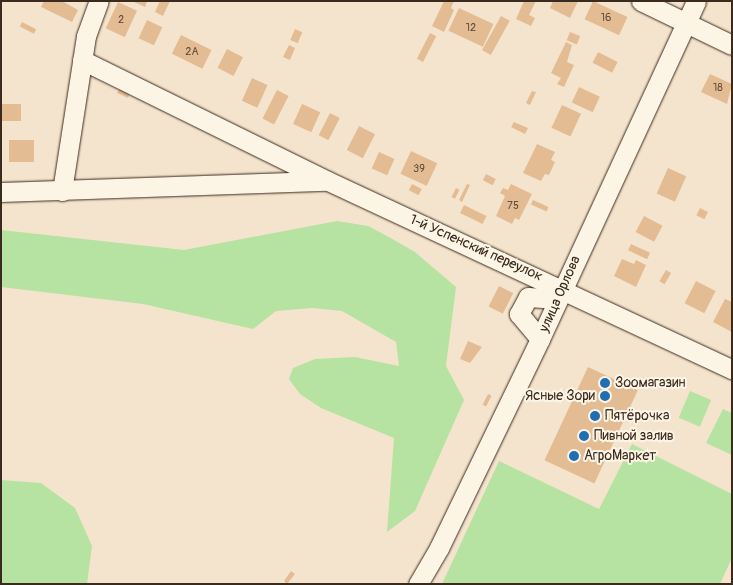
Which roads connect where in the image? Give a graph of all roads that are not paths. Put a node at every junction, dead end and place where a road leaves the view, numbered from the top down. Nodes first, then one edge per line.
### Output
1 (99, 1) edge
2 (641, 1) edge
3 (696, 1) edge
4 (686, 23) junction
5 (732, 45) edge
6 (82, 60) junction
7 (328, 181) junction
8 (62, 191) junction
9 (1, 192) edge
10 (560, 294) junction
11 (540, 339) junction
12 (732, 369) edge
13 (418, 584) edge

1 - 6 street
2 - 4 street
3 - 4 street, улица Орлова
4 - 5 street
4 - 10 street, улица Орлова
6 - 7 street, 1-й Успенский переулок
6 - 8 street
7 - 8 street, 1-й Успенский переулок
7 - 10 street, 1-й Успенский переулок
8 - 9 street, 1-й Успенский переулок
10 - 11 street, улица Орлова
10 - 11 street
10 - 12 street, 1-й Успенский переулок
11 - 13 street, улица Орлова

